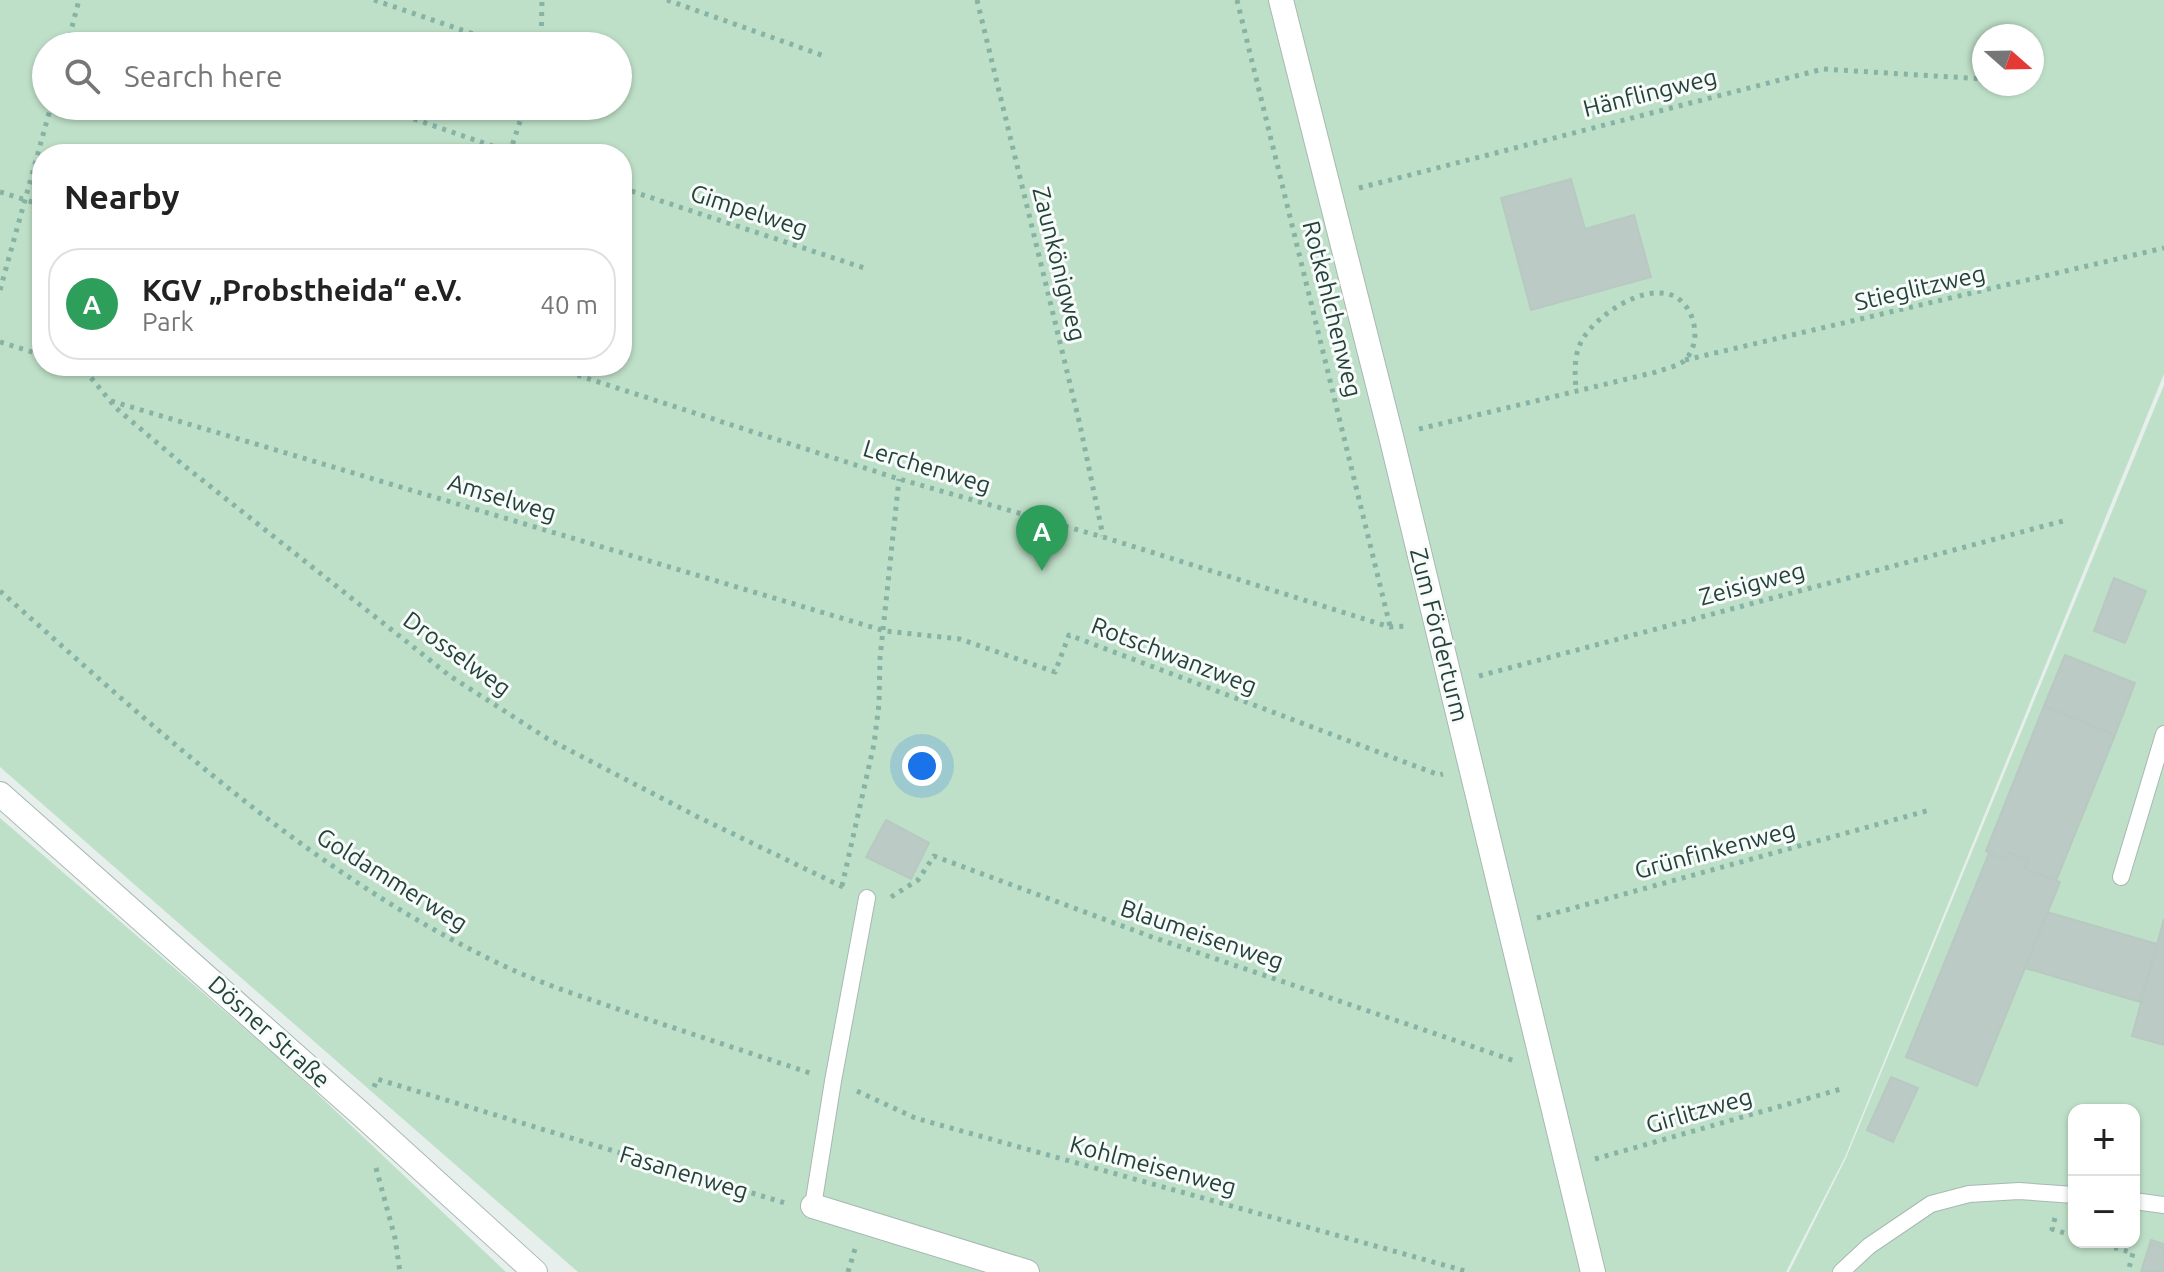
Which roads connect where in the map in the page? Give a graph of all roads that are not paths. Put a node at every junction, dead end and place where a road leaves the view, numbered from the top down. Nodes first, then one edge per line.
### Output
1 (1281, 0) edge
2 (2164, 734) edge
3 (0, 794) edge
4 (2121, 877) dead end
5 (867, 898) road end
6 (2068, 1195) edge
7 (2140, 1202) edge
8 (2164, 1205) edge
9 (813, 1206) joint
10 (535, 1272) edge
11 (1027, 1272) edge
12 (1593, 1272) edge
13 (1841, 1272) edge

1 - 12 street, Zum Förderturm
2 - 4 lane
3 - 10 street, Dösner Straße
5 - 9 lane
6 - 13 lane
7 - 8 lane
9 - 11 street

